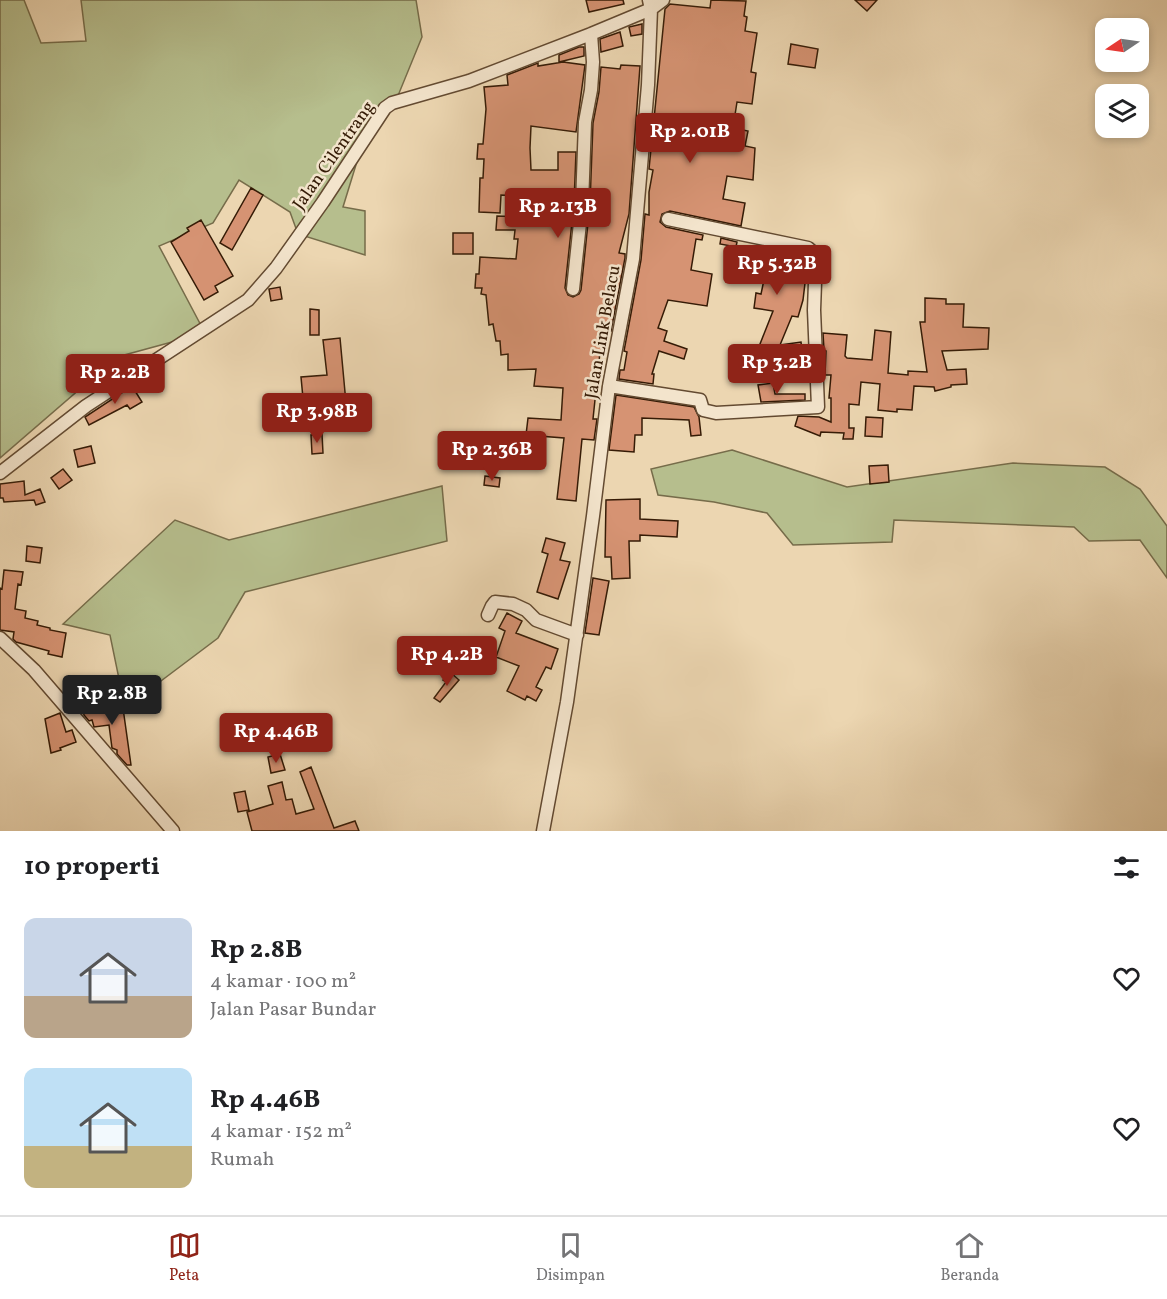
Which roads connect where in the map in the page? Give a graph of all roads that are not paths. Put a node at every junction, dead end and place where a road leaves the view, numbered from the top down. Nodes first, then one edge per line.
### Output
1 (663, 0) edge
2 (650, 4) edge
3 (591, 34) junction
4 (668, 219) dead end
5 (573, 289) dead end
6 (609, 386) junction
7 (0, 473) edge
8 (488, 615) dead end
9 (577, 635) junction
10 (0, 638) edge
11 (173, 831) edge
12 (543, 831) edge

1 - 2 street, Jalan Cilentrang
2 - 3 street, Jalan Cilentrang
2 - 6 street, Jalan Link Belacu
3 - 5 street
3 - 7 street, Jalan Cilentrang
4 - 6 street
6 - 9 street, Jalan Link Belacu
8 - 9 street
9 - 12 street, Jalan Link Belacu
10 - 11 street

